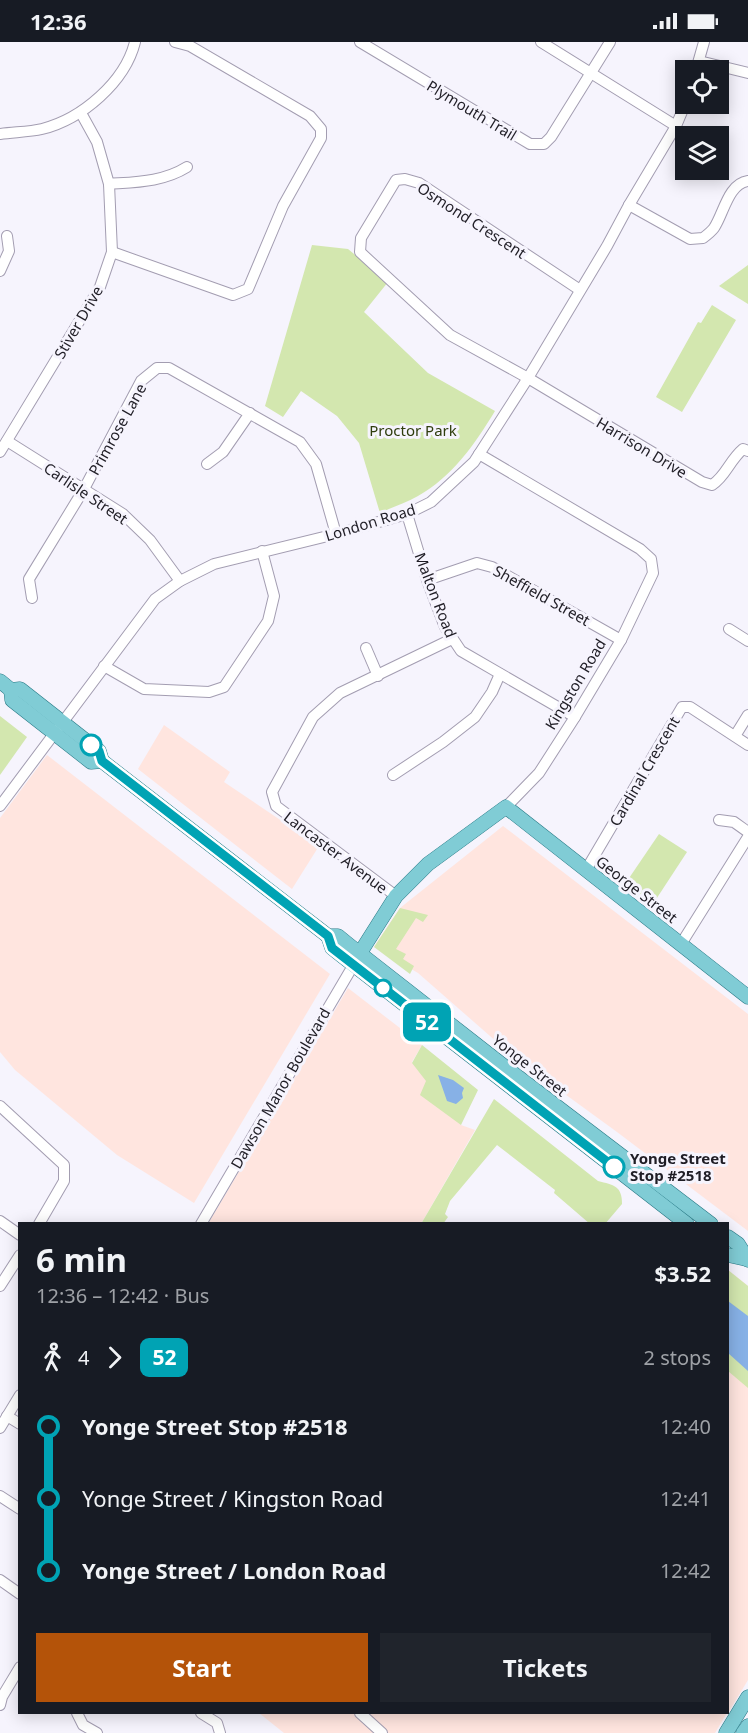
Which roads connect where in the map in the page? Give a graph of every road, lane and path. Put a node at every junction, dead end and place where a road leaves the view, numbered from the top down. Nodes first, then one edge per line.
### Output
1 (135, 42) edge
2 (175, 42) edge
3 (360, 42) edge
4 (541, 42) edge
5 (610, 42) edge
6 (704, 42) edge
7 (699, 60) edge
8 (729, 70) edge
9 (590, 73) junction
10 (748, 73) edge
11 (81, 113) junction
12 (681, 114) edge
13 (676, 126) joint
14 (675, 128) edge
15 (0, 134) edge
16 (187, 167) dead end
17 (748, 181) edge
18 (109, 184) junction
19 (629, 205) junction
20 (7, 236) dead end
21 (112, 252) junction
22 (0, 271) edge
23 (580, 290) junction
24 (528, 378) junction
25 (250, 413) junction
26 (7, 441) junction
27 (748, 451) edge
28 (0, 452) edge
29 (479, 454) junction
30 (207, 464) dead end
31 (84, 489) junction
32 (407, 514) junction
33 (336, 534) junction
34 (262, 551) junction
35 (427, 580) junction
36 (180, 581) junction
37 (32, 598) dead end
38 (729, 629) dead end
39 (452, 639) junction
40 (621, 640) junction
41 (748, 641) edge
42 (366, 648) dead end
43 (104, 666) junction
44 (500, 674) junction
45 (378, 676) junction
46 (0, 681) edge
47 (748, 715) edge
48 (575, 717) junction
49 (58, 727) junction
50 (735, 736) junction
51 (748, 745) edge
52 (393, 775) dead end
53 (0, 806) edge
54 (506, 807) junction
55 (719, 820) dead end
56 (748, 832) edge
57 (748, 837) edge
58 (586, 870) junction
59 (396, 896) junction
60 (681, 944) junction
61 (357, 959) junction
62 (748, 997) edge
63 (0, 1106) edge
64 (0, 1221) edge
65 (40, 1222) edge
66 (202, 1222) edge
67 (684, 1222) edge
68 (708, 1222) edge
69 (18, 1234) edge
70 (729, 1238) edge
71 (729, 1255) edge
72 (18, 1259) edge
73 (747, 1259) edge
74 (0, 1286) edge
75 (18, 1398) edge
76 (7, 1416) junction
77 (18, 1423) edge
78 (0, 1428) edge
79 (0, 1496) edge
80 (18, 1508) edge
81 (0, 1580) edge
82 (18, 1593) edge
83 (18, 1670) edge
84 (748, 1698) edge
85 (0, 1705) edge
86 (78, 1714) edge
87 (203, 1714) edge
88 (361, 1714) edge
89 (748, 1725) edge
90 (97, 1733) edge
91 (220, 1733) edge
92 (382, 1733) edge
93 (726, 1733) edge
94 (743, 1733) edge

1 - 11 street
2 - 21 street
3 - 9 street, Plymouth Trail
4 - 9 street
5 - 9 street, Plymouth Trail
6 - 7 street
8 - 10 street
9 - 13 street
11 - 15 street
11 - 18 street, Stiver Drive
12 - 13 street, London Road
14 - 19 street, London Road
16 - 18 street
17 - 19 street
18 - 21 street, Stiver Drive
19 - 23 street, London Road
20 - 22 street
21 - 26 street, Stiver Drive
23 - 24 street, London Road
23 - 24 street, Osmond Crescent
24 - 27 street, Harrison Drive
24 - 29 street, London Road
25 - 30 street
25 - 31 street, Primrose Lane
25 - 33 street, Primrose Lane
26 - 28 street, Stiver Drive
26 - 31 street, Carlisle Street
29 - 32 street, London Road
29 - 40 street, Kingston Road
31 - 36 street, Carlisle Street
31 - 37 street, Primrose Lane
32 - 33 street, London Road
32 - 35 street, Malton Road
33 - 34 street, London Road
34 - 36 street, London Road
34 - 43 street
35 - 39 street, Malton Road
35 - 40 street, Sheffield Street
36 - 43 street, London Road
38 - 41 street
39 - 44 street, Malton Road
39 - 45 street, Lancaster Avenue
40 - 48 street, Kingston Road
42 - 45 street
43 - 49 street, London Road
44 - 48 street, Malton Road
44 - 52 street
45 - 59 street, Lancaster Avenue
46 - 49 main road, Yonge Street
47 - 50 street
48 - 54 street, Kingston Road
49 - 53 street, London Road
49 - 61 main road, Yonge Street
50 - 51 street, Cardinal Crescent
50 - 58 street, Cardinal Crescent
54 - 58 main road, George Street
54 - 59 main road, Kingston Road
55 - 56 street
57 - 60 street
58 - 60 main road, George Street
59 - 61 main road, Kingston Road
60 - 62 main road, George Street
61 - 66 street, Dawson Manor Boulevard
61 - 67 main road, Yonge Street
61 - 68 main road, Yonge Street
63 - 65 street
64 - 69 street
70 - 73 main road
71 - 73 main road
72 - 74 street
75 - 76 street
76 - 77 street
76 - 78 street
79 - 80 street
81 - 82 street
83 - 85 street
84 - 93 main road
86 - 90 street
87 - 91 street
88 - 92 street
89 - 94 main road

